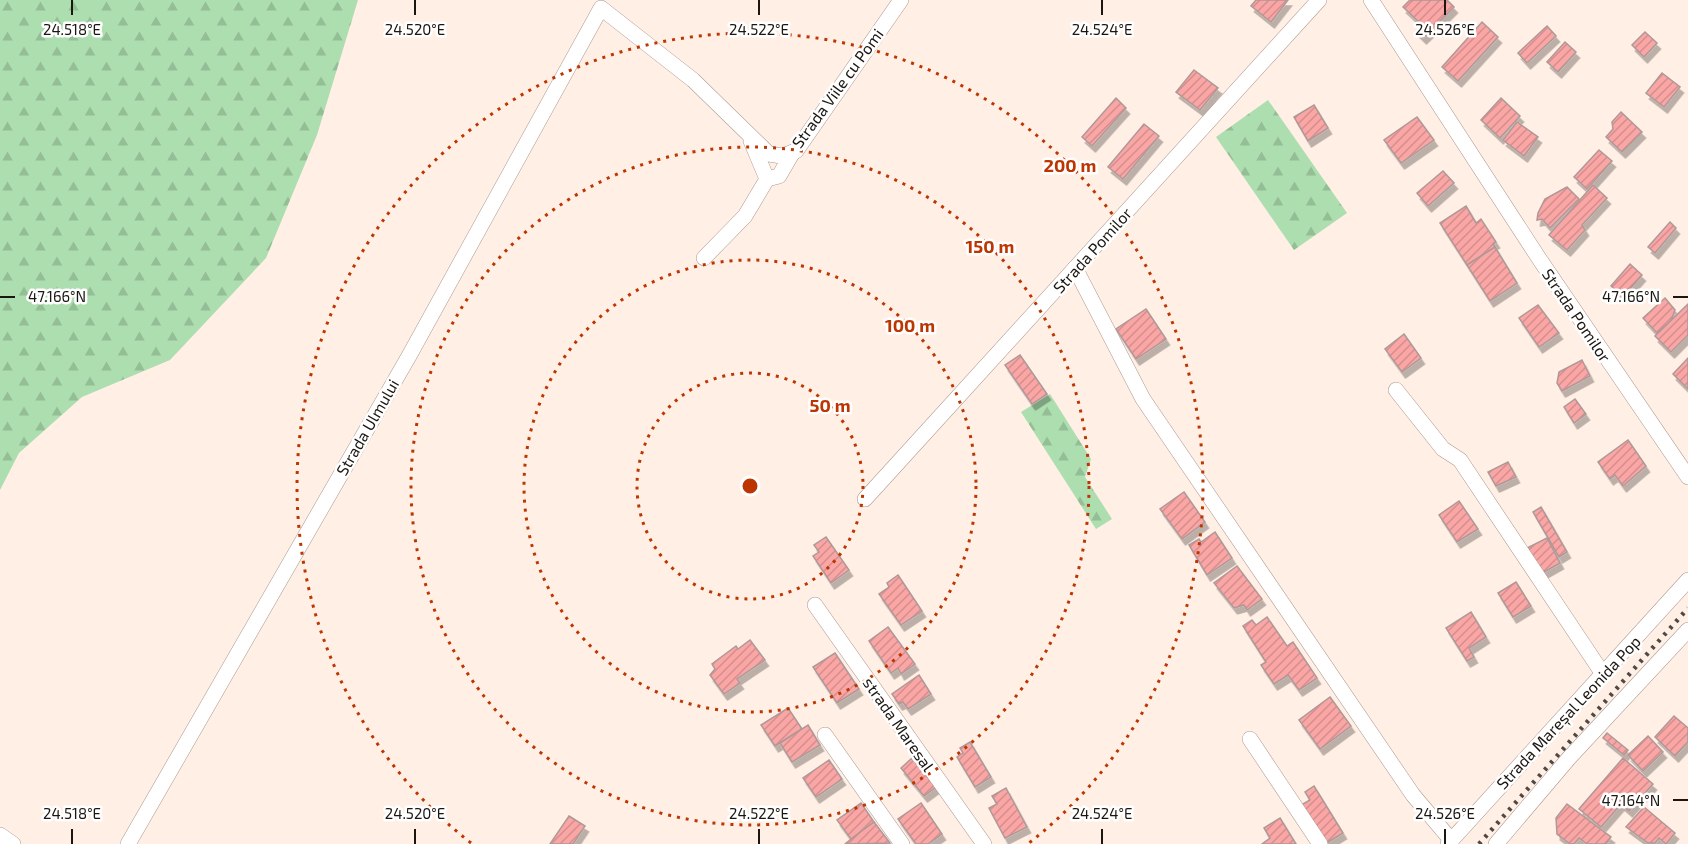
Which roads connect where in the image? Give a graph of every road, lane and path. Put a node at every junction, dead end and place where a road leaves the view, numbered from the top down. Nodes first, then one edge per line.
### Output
1 (901, 0) edge
2 (1319, 0) edge
3 (1371, 0) edge
4 (601, 8) joint
5 (749, 135) junction
6 (793, 152) junction
7 (767, 179) junction
8 (704, 258) dead end
9 (1075, 268) junction
10 (1396, 390) dead end
11 (1688, 477) edge
12 (865, 499) dead end
13 (1688, 580) edge
14 (815, 605) dead end
15 (1688, 630) edge
16 (1603, 674) junction
17 (825, 735) dead end
18 (1250, 739) dead end
19 (0, 835) edge
20 (1450, 842) edge
21 (13, 844) edge
22 (128, 844) edge
23 (902, 844) edge
24 (984, 844) edge
25 (1320, 844) edge
26 (1496, 844) edge

1 - 6 street, Strada Viile cu Pomi
2 - 9 street, Strada Pomilor
3 - 11 street, Strada Pomilor
4 - 5 street, Strada Viile cu Pomi
4 - 22 street, Strada Ulmului
5 - 6 street, Strada Viile cu Pomi
5 - 7 street
6 - 7 street
7 - 8 street
9 - 12 street, Strada Pomilor
9 - 20 street
10 - 16 street
13 - 16 street, Strada Mareșal Leonida Pop
14 - 24 street, strada Maresal
15 - 26 street
16 - 20 street, Strada Mareșal Leonida Pop
17 - 23 street
18 - 25 street
19 - 21 street

